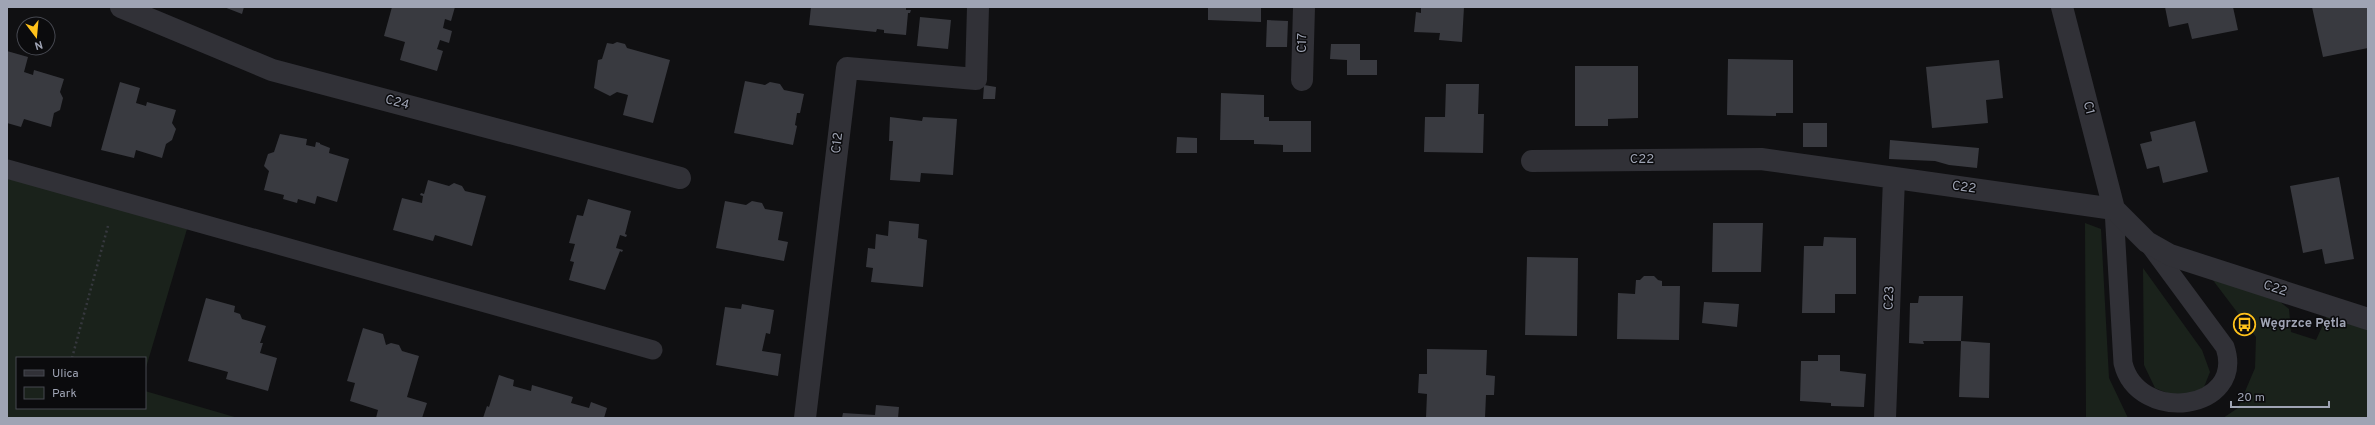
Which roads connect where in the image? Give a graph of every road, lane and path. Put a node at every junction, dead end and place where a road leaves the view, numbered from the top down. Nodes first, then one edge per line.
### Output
1 (120, 7) edge
2 (978, 7) edge
3 (1304, 7) edge
4 (2062, 7) edge
5 (1302, 80) dead end
6 (1532, 161) dead end
7 (7, 169) edge
8 (680, 178) dead end
9 (1894, 178) junction
10 (116, 198) junction
11 (2114, 209) junction
12 (2147, 242) junction
13 (2368, 319) edge
14 (653, 350) dead end
15 (72, 357) edge
16 (805, 418) edge
17 (1886, 418) edge

1 - 8 street, C24
2 - 16 street, C12
3 - 5 street, C17
4 - 11 street, C1
6 - 9 street, C22
7 - 10 lane
9 - 11 street, C22
9 - 17 street, C23
10 - 14 lane
10 - 15 path
11 - 12 street, C22
11 - 12 lane
12 - 13 street, C22

